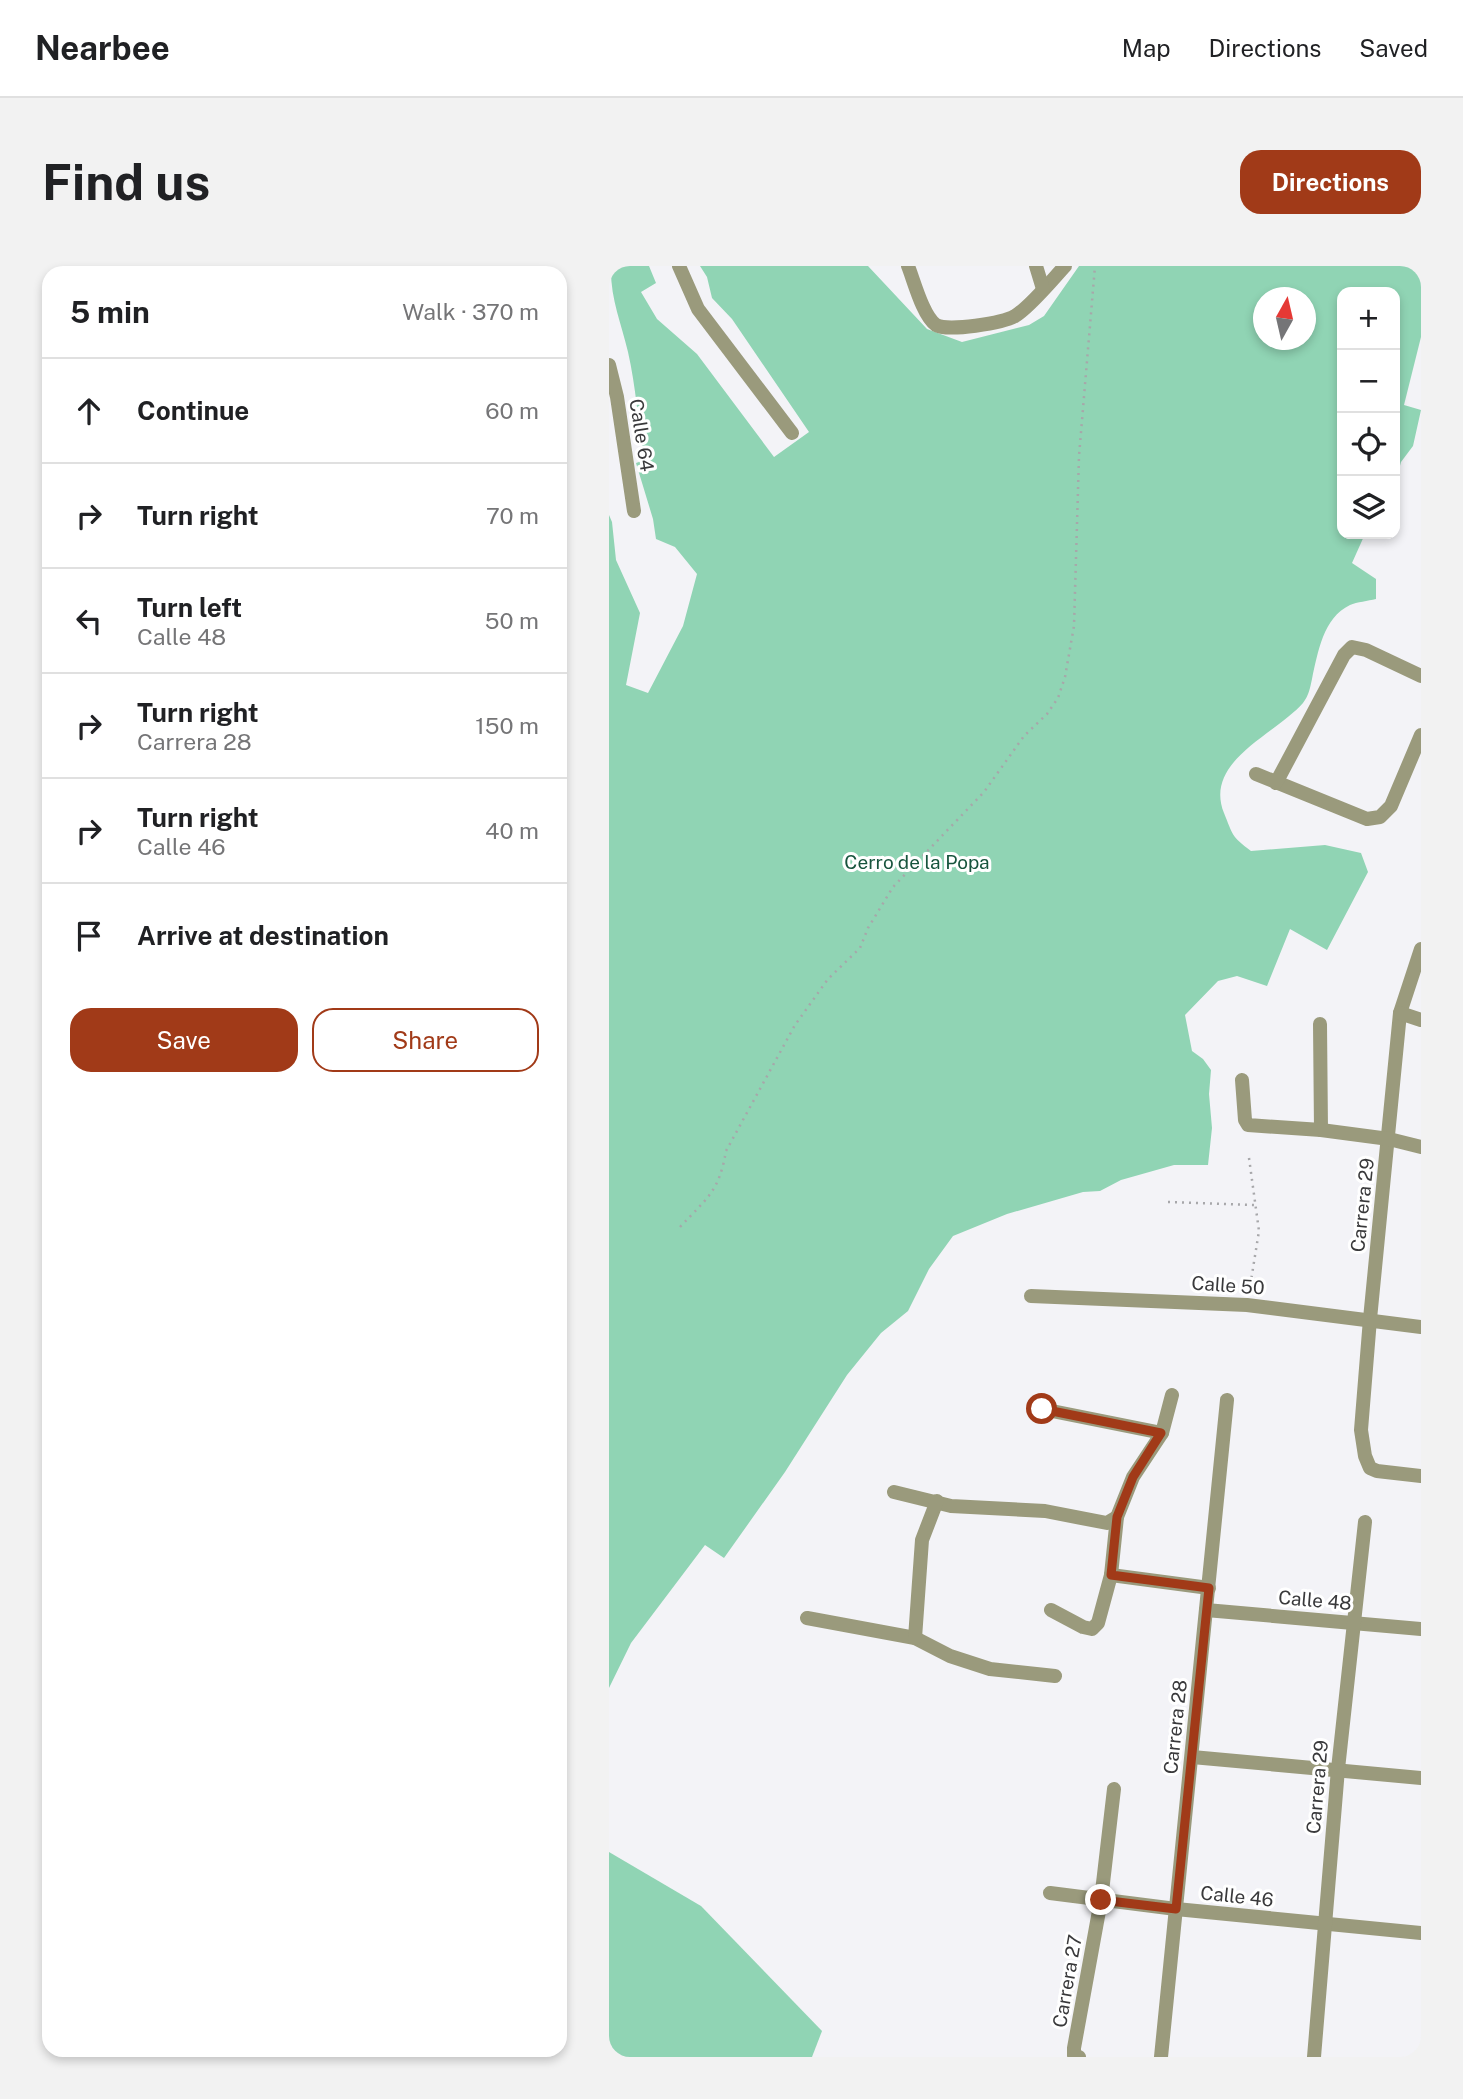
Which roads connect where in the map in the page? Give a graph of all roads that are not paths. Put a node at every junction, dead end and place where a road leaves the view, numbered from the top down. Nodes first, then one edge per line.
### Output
1 (680, 266) edge
2 (908, 266) edge
3 (1036, 266) edge
4 (1065, 266) edge
5 (1043, 289) junction
6 (609, 365) edge
7 (792, 433) dead end
8 (634, 510) dead end
9 (1421, 676) edge
10 (1421, 735) edge
11 (1257, 774) dead end
12 (1276, 783) junction
13 (1421, 949) edge
14 (1400, 1013) junction
15 (1421, 1020) edge
16 (1320, 1024) dead end
17 (1241, 1080) dead end
18 (1321, 1130) junction
19 (1389, 1139) junction
20 (1421, 1147) edge
21 (1031, 1296) dead end
22 (1370, 1319) junction
23 (1421, 1327) edge
24 (1172, 1395) dead end
25 (1227, 1400) dead end
26 (1042, 1409) dead end
27 (1161, 1433) junction
28 (1421, 1476) edge
29 (894, 1492) dead end
30 (937, 1501) junction
31 (1117, 1517) junction
32 (1365, 1522) dead end
33 (1111, 1575) junction
34 (1209, 1588) junction
35 (1051, 1610) dead end
36 (1206, 1610) junction
37 (807, 1618) dead end
38 (1353, 1623) junction
39 (1421, 1629) edge
40 (915, 1638) junction
41 (1055, 1676) dead end
42 (1192, 1757) junction
43 (1338, 1769) junction
44 (1421, 1778) edge
45 (1114, 1789) dead end
46 (1049, 1893) dead end
47 (1101, 1900) junction
48 (1176, 1909) junction
49 (1324, 1925) junction
50 (1421, 1933) edge
51 (1076, 2056) edge
52 (1161, 2057) edge
53 (1314, 2057) edge

1 - 7 street
2 - 5 street
3 - 5 street
4 - 5 street
6 - 8 street, Calle 64
9 - 12 street
10 - 12 street
11 - 12 street
13 - 14 street, Carrera 29
14 - 15 street
14 - 19 street, Carrera 29
16 - 18 street
17 - 18 street
18 - 19 street
19 - 20 street
19 - 22 street, Carrera 29
21 - 22 street, Calle 50
22 - 23 street, Calle 50
22 - 28 street, Carrera 29
24 - 27 street
25 - 34 street, Carrera 28
26 - 27 street
27 - 31 street
29 - 30 street
30 - 31 street
30 - 40 street
31 - 33 street
32 - 38 street, Carrera 29
33 - 34 street
33 - 35 street
34 - 36 street, Carrera 28
36 - 38 street, Calle 48
36 - 42 street, Carrera 28
37 - 40 street
38 - 39 street, Calle 48
38 - 43 street, Carrera 29
40 - 41 street
42 - 43 street
42 - 48 street, Carrera 28
43 - 44 street
43 - 49 street, Carrera 29
45 - 47 street, Carrera 27
46 - 47 street, Calle 46
47 - 48 street, Calle 46
47 - 51 street, Carrera 27
48 - 49 street, Calle 46
48 - 52 street, Carrera 28
49 - 50 street, Calle 46
49 - 53 street, Carrera 29

